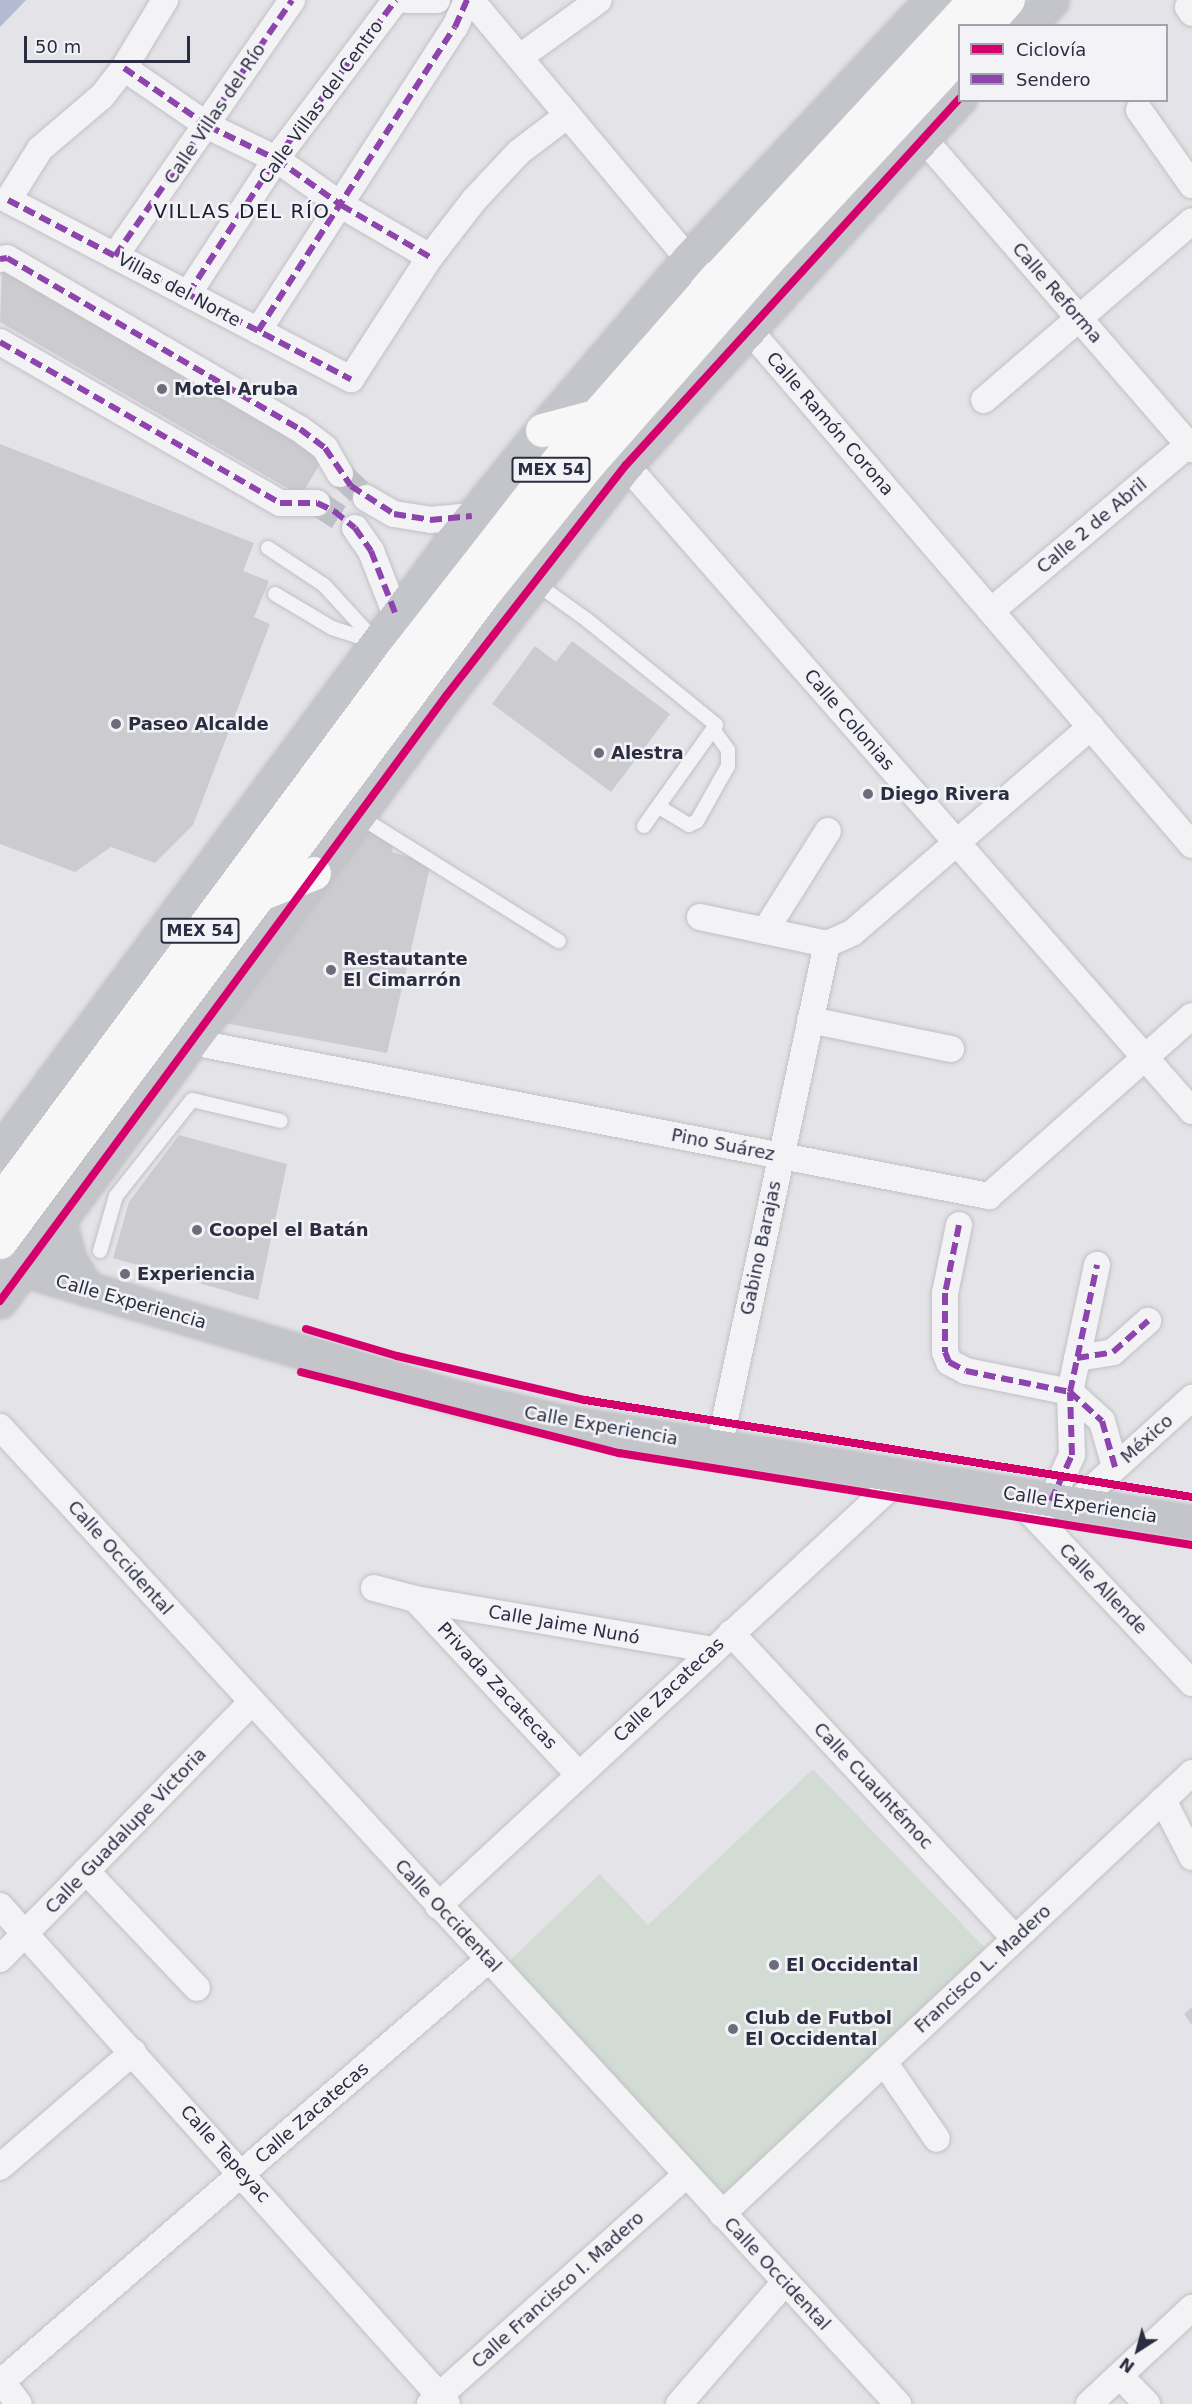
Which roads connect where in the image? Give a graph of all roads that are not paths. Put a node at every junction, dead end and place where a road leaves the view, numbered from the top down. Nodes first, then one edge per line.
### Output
1 (165, 0) edge
2 (292, 0) edge
3 (396, 0) edge
4 (407, 0) edge
5 (437, 0) edge
6 (469, 0) edge
7 (599, 0) edge
8 (931, 0) edge
9 (974, 0) edge
10 (1008, 0) edge
11 (1052, 0) edge
12 (987, 24) edge
13 (1030, 24) edge
14 (958, 55) edge
15 (520, 57) junction
16 (124, 68) junction
17 (958, 100) edge
18 (1139, 110) dead end
19 (568, 116) junction
20 (208, 126) junction
21 (922, 137) junction
22 (276, 159) junction
23 (1192, 185) edge
24 (341, 205) junction
25 (1192, 221) edge
26 (115, 256) junction
27 (429, 256) junction
28 (0, 259) edge
29 (688, 260) junction
30 (188, 294) junction
31 (729, 306) junction
32 (1079, 318) junction
33 (258, 331) junction
34 (0, 342) edge
35 (984, 400) dead end
36 (595, 416) junction
37 (542, 430) junction
38 (1191, 445) edge
39 (626, 465) junction
40 (340, 474) tunnel mouth
41 (366, 498) tunnel mouth
42 (317, 503) tunnel mouth
43 (472, 516) junction
44 (355, 528) tunnel mouth
45 (268, 548) dead end
46 (534, 582) junction
47 (275, 594) dead end
48 (991, 611) junction
49 (396, 615) junction
50 (411, 669) junction
51 (1091, 727) junction
52 (715, 732) junction
53 (659, 807) junction
54 (357, 815) junction
55 (644, 826) dead end
56 (828, 831) dead end
57 (956, 843) junction
58 (1192, 845) edge
59 (314, 873) junction
60 (257, 895) junction
61 (700, 917) dead end
62 (765, 931) junction
63 (559, 941) dead end
64 (827, 944) junction
65 (1192, 1016) edge
66 (810, 1020) junction
67 (192, 1042) junction
68 (951, 1048) dead end
69 (1145, 1058) junction
70 (1192, 1111) edge
71 (281, 1121) dead end
72 (0, 1151) edge
73 (781, 1156) junction
74 (103, 1187) junction
75 (0, 1201) edge
76 (59, 1221) junction
77 (959, 1225) dead end
78 (0, 1242) edge
79 (100, 1251) dead end
80 (1097, 1265) dead end
81 (11, 1266) edge
82 (87, 1289) junction
83 (0, 1301) edge
84 (1148, 1321) dead end
85 (1077, 1358) junction
86 (1070, 1392) junction
87 (1192, 1398) edge
88 (0, 1427) edge
89 (719, 1447) junction
90 (1115, 1467) junction
91 (901, 1477) junction
92 (1014, 1495) junction
93 (1063, 1502) junction
94 (1192, 1522) edge
95 (374, 1588) dead end
96 (415, 1599) junction
97 (722, 1641) junction
98 (1192, 1683) edge
99 (252, 1702) junction
100 (1192, 1773) edge
101 (578, 1774) junction
102 (1163, 1800) junction
103 (1192, 1857) edge
104 (86, 1871) junction
105 (0, 1906) edge
106 (438, 1906) junction
107 (26, 1933) junction
108 (1015, 1940) junction
109 (0, 1959) edge
110 (488, 1960) junction
111 (197, 1988) dead end
112 (133, 2052) junction
113 (884, 2062) junction
114 (937, 2139) dead end
115 (0, 2167) edge
116 (243, 2173) junction
117 (686, 2175) junction
118 (722, 2214) junction
119 (785, 2282) junction
120 (1192, 2308) edge
121 (1120, 2376) junction
122 (1, 2381) edge
123 (439, 2401) edge
124 (895, 2403) edge
125 (20, 2404) edge
126 (679, 2404) edge
127 (1089, 2404) edge
128 (1147, 2404) edge

1 - 16 street
2 - 20 street, Calle Villas del Río
3 - 22 street, Calle Villas del Centro
4 - 5 street
6 - 15 street, Calle Ramón Corona
6 - 24 street
7 - 15 street
8 - 29 street
9 - 31 main road, MEX 54
10 - 12 main road
11 - 13 street
14 - 31 main road, MEX 54
15 - 19 street, Calle Ramón Corona
16 - 20 street
16 - 26 street, Villas del Norte
17 - 21 street
18 - 23 street
19 - 27 street
19 - 29 street, Calle Ramón Corona
20 - 22 street
20 - 26 street, Calle Villas del Río
21 - 31 street
21 - 32 street, Calle Reforma
22 - 24 street
22 - 30 street, Calle Villas del Centro
24 - 27 street
24 - 33 street
25 - 32 street
26 - 30 street, Villas del Norte
27 - 33 street, Villas del Norte
28 - 40 street
29 - 31 street, Calle Ramón Corona
29 - 37 street
30 - 33 street, Villas del Norte
31 - 36 main road, MEX 54
31 - 39 street
31 - 48 street, Calle Ramón Corona
31 - 50 main road, MEX 54
32 - 35 street
32 - 38 street, Calle Reforma
34 - 42 street
36 - 37 main road
36 - 50 main road, MEX 54
37 - 43 street
38 - 48 street, Calle 2 de Abril
39 - 46 street
39 - 57 street, Calle Colonias
41 - 43 street
43 - 49 street
44 - 49 street
45 - 50 lane
46 - 50 street
46 - 52 lane
47 - 50 lane
48 - 51 street, Calle Ramón Corona
49 - 50 street
50 - 54 street
50 - 60 main road, MEX 54
50 - 72 street
50 - 75 main road, MEX 54
51 - 57 street
51 - 58 street, Calle Ramón Corona
52 - 53 lane
52 - 53 lane
53 - 55 lane
54 - 59 street
54 - 63 lane
56 - 62 street
57 - 64 street
57 - 69 street, Calle Colonias
59 - 60 main road
59 - 67 street
60 - 78 main road, MEX 54
61 - 62 street
62 - 64 street
64 - 66 street, Gabino Barajas
65 - 69 street, Pino Suárez
66 - 68 street
66 - 73 street, Gabino Barajas
67 - 73 street, Pino Suárez
67 - 74 street
69 - 70 street, Calle Colonias
69 - 73 street, Pino Suárez
71 - 74 lane
73 - 89 street, Gabino Barajas
74 - 76 street
74 - 79 lane
76 - 81 street
76 - 82 street
77 - 86 street
80 - 85 street
81 - 82 street, Calle Experiencia
81 - 83 street
82 - 89 street, Calle Experiencia
84 - 85 street
85 - 86 street
86 - 90 street
86 - 93 street
87 - 90 street, México
88 - 99 street, Calle Occidental
89 - 91 street, Calle Experiencia
90 - 93 street, México
91 - 92 street, Calle Experiencia
91 - 97 street, Calle Zacatecas
92 - 93 street, Calle Experiencia
92 - 98 street, Calle Allende
93 - 94 street, Calle Experiencia
95 - 96 street, Calle Jaime Nunó
96 - 97 street, Calle Jaime Nunó
96 - 101 street, Privada Zacatecas
97 - 101 street, Calle Zacatecas
97 - 108 street, Calle Cuauhtémoc
99 - 104 street, Calle Guadalupe Victoria
99 - 106 street, Calle Occidental
100 - 102 street, Francisco L. Madero
101 - 106 street, Calle Zacatecas
102 - 103 street
102 - 108 street, Francisco L. Madero
104 - 107 street, Calle Guadalupe Victoria
104 - 111 street
105 - 107 street, Calle Tepeyac
106 - 110 street, Calle Occidental
107 - 109 street, Calle Guadalupe Victoria
107 - 112 street, Calle Tepeyac
108 - 113 street, Francisco L. Madero
110 - 116 street, Calle Zacatecas
110 - 117 street, Calle Occidental
112 - 115 street
112 - 116 street, Calle Tepeyac
113 - 114 street
113 - 118 street, Francisco L. Madero
116 - 122 street, Calle Zacatecas
116 - 123 street, Calle Tepeyac
117 - 118 street, Calle Occidental
117 - 123 street, Calle Francisco I. Madero
118 - 119 street, Calle Occidental
119 - 124 street, Calle Occidental
119 - 126 street
120 - 121 street
121 - 127 street
121 - 128 street
122 - 125 street

